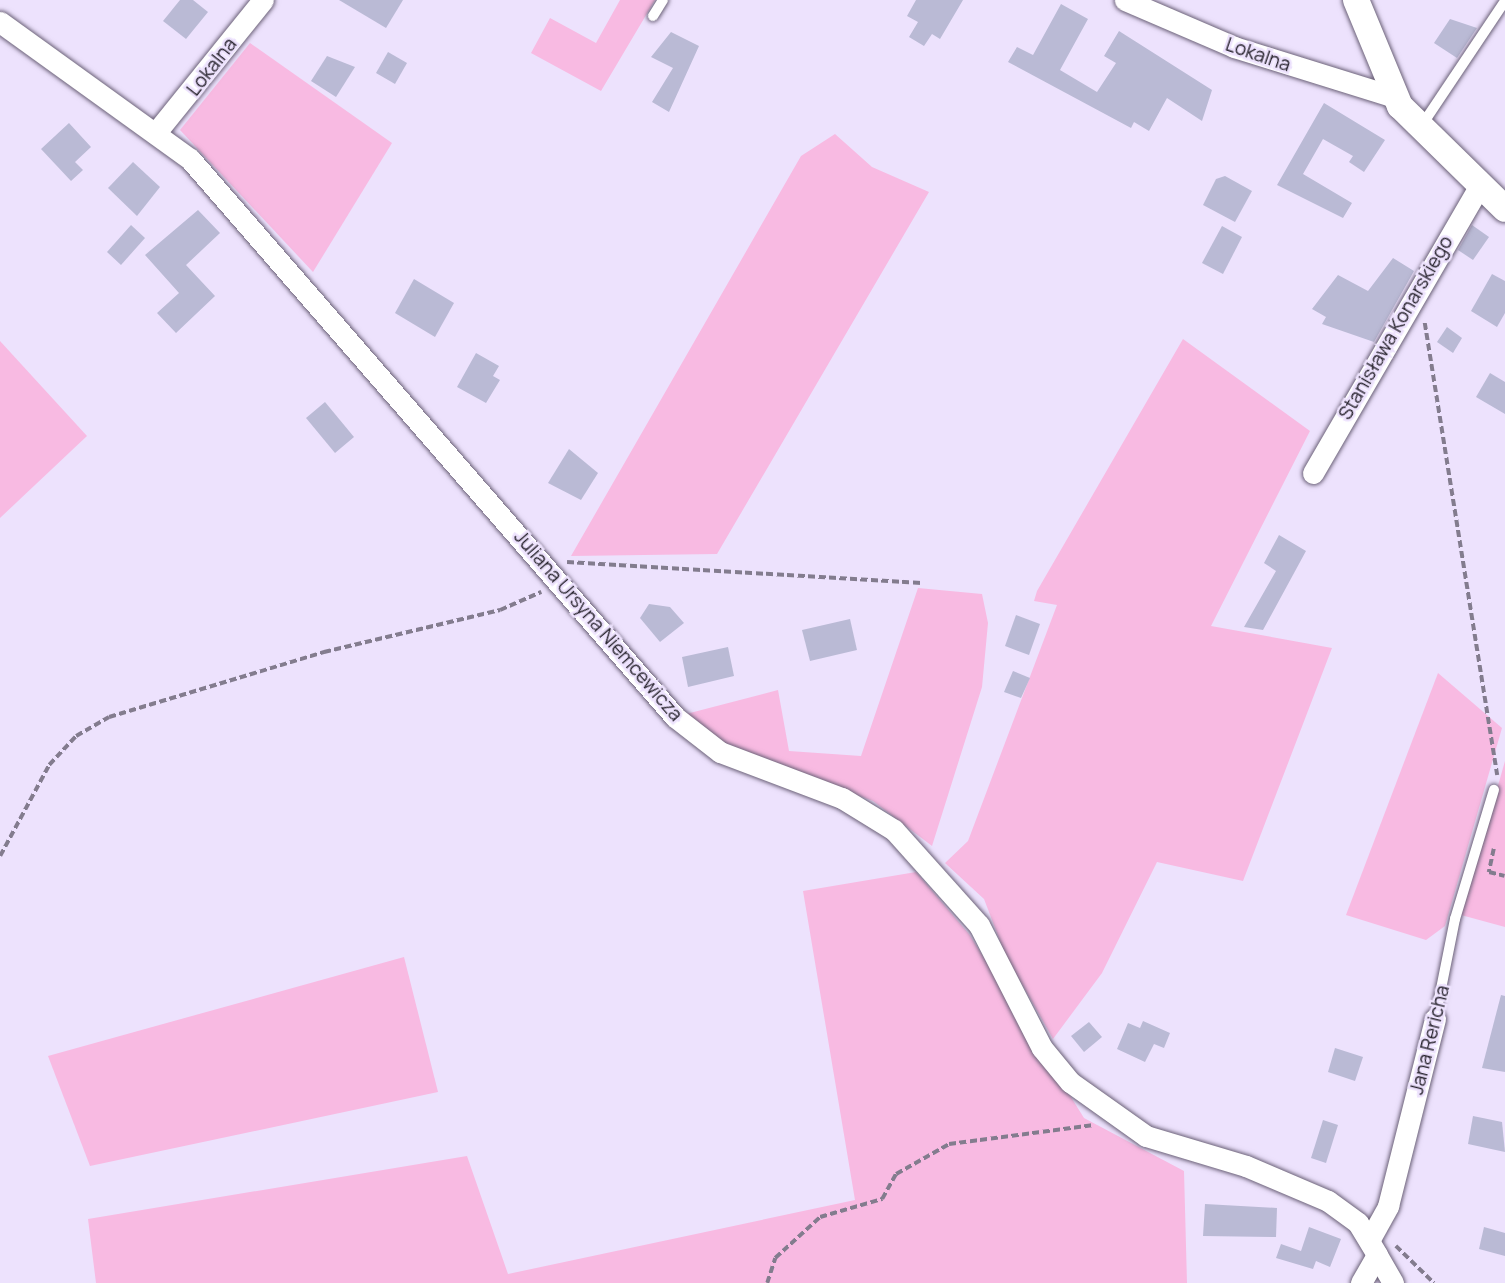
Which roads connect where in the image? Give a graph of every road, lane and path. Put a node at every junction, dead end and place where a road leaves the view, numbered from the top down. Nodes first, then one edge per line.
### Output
1 (263, 0) edge
2 (663, 0) edge
3 (1125, 0) edge
4 (1356, 0) edge
5 (1505, 1) edge
6 (653, 16) dead end
7 (0, 22) edge
8 (1395, 97) junction
9 (1420, 128) junction
10 (158, 130) junction
11 (1480, 185) junction
12 (1505, 209) edge
13 (1416, 291) junction
14 (1313, 473) dead end
15 (570, 562) dead end
16 (557, 583) junction
17 (921, 583) dead end
18 (1494, 790) joint
19 (1497, 836) dead end
20 (0, 856) edge
21 (1505, 876) edge
22 (1435, 1019) joint
23 (1117, 1121) junction
24 (1373, 1247) junction
25 (766, 1283) edge
26 (1361, 1283) edge
27 (1393, 1283) edge
28 (1433, 1283) edge

1 - 10 street, Lokalna
2 - 6 lane
3 - 8 street, Lokalna
4 - 8 street
5 - 9 lane
7 - 10 street, Juliana Ursyna Niemcewicza
8 - 9 street
9 - 11 street
10 - 16 street, Juliana Ursyna Niemcewicza
11 - 12 street
11 - 13 street, Stanisława Konarskiego
13 - 14 street, Stanisława Konarskiego
13 - 18 path
15 - 17 path
16 - 20 path
16 - 23 street, Juliana Ursyna Niemcewicza
18 - 22 lane, Jana Rericha
19 - 21 path
22 - 24 street, Jana Rericha
23 - 24 street, Juliana Ursyna Niemcewicza
23 - 25 path
24 - 26 street, Jana Rericha
24 - 27 street, Juliana Ursyna Niemcewicza
24 - 28 path

